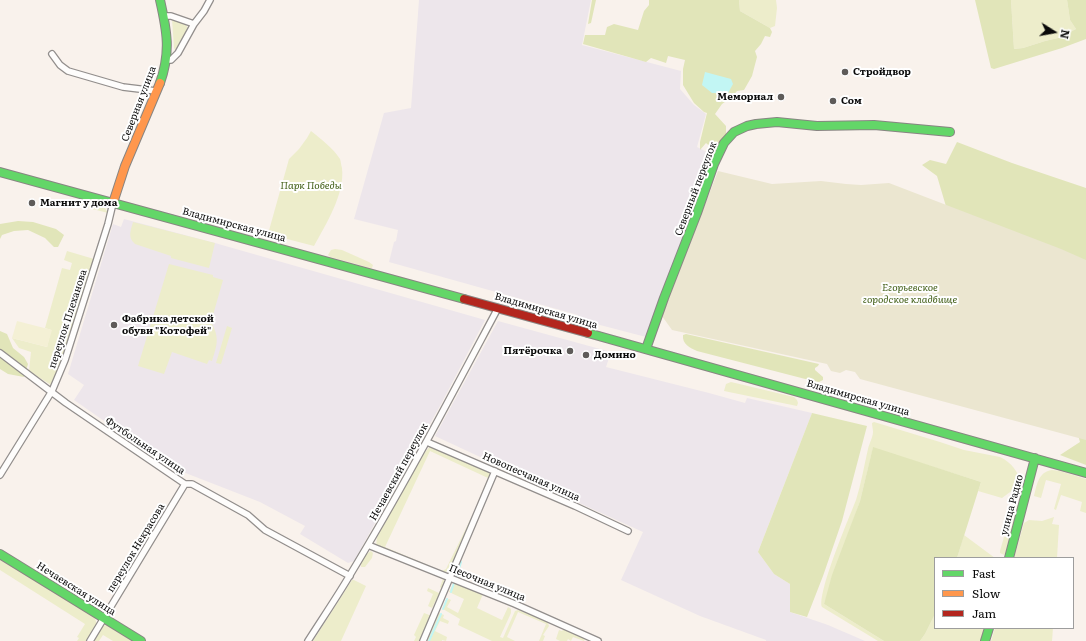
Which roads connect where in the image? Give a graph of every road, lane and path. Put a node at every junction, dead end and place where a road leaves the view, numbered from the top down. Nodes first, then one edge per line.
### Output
1 (160, 0) edge
2 (210, 0) edge
3 (163, 16) junction
4 (194, 24) junction
5 (52, 54) dead end
6 (166, 60) junction
7 (156, 91) junction
8 (950, 132) dead end
9 (0, 172) edge
10 (113, 203) junction
11 (498, 308) junction
12 (646, 349) junction
13 (0, 353) edge
14 (52, 391) junction
15 (427, 442) junction
16 (1035, 458) junction
17 (495, 471) junction
18 (1086, 473) edge
19 (0, 475) edge
20 (185, 484) junction
21 (628, 531) dead end
22 (368, 545) junction
23 (0, 554) edge
24 (1008, 557) edge
25 (350, 576) junction
26 (450, 578) junction
27 (104, 618) junction
28 (989, 629) edge
29 (90, 641) edge
30 (141, 641) edge
31 (308, 641) edge
32 (423, 641) edge
33 (598, 641) edge
34 (985, 641) edge

1 - 3 street
2 - 4 street, Северная улица
3 - 4 street
3 - 6 street
4 - 6 street, Северная улица
5 - 7 street
6 - 7 street, Северная улица
7 - 10 street, Северная улица
8 - 12 street, Северный переулок
9 - 10 street, Владимирская улица
10 - 11 street, Владимирская улица
10 - 14 street, переулок Плеханова
11 - 12 street, Владимирская улица
11 - 15 street, Нечаевский переулок
12 - 16 street, Владимирская улица
13 - 14 street, Футбольная улица
14 - 19 street, переулок Плеханова
14 - 20 street, Футбольная улица
15 - 17 street, Новопесчаная улица
15 - 22 street, Нечаевский переулок
16 - 18 street, Владимирская улица
16 - 24 street, улица Радио
17 - 21 street, Новопесчаная улица
17 - 26 street
20 - 25 street, Футбольная улица
20 - 27 street, переулок Некрасова
22 - 25 street, Нечаевский переулок
22 - 26 street, Песочная улица
23 - 27 street, Нечаевская улица
25 - 31 street, Нечаевский переулок
26 - 32 street
26 - 33 street, Песочная улица
27 - 29 street, переулок Некрасова
27 - 30 street, Нечаевская улица
28 - 34 street

